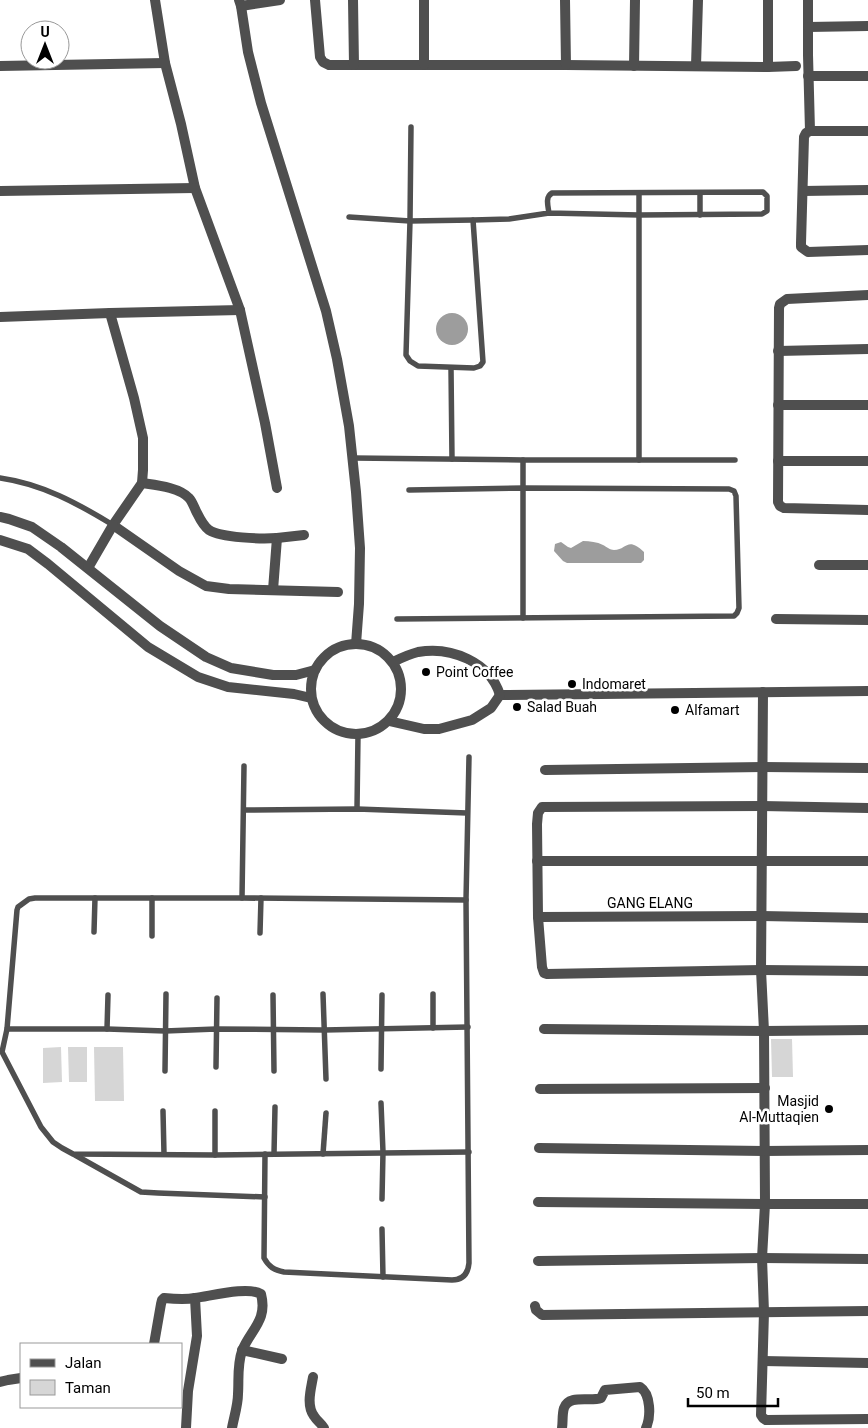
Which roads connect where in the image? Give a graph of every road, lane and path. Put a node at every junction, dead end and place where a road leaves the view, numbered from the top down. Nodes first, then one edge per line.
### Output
1 (155, 0) edge
2 (280, 0) edge
3 (315, 0) edge
4 (354, 0) edge
5 (424, 0) edge
6 (566, 0) edge
7 (635, 0) edge
8 (698, 0) edge
9 (768, 0) edge
10 (808, 0) edge
11 (240, 3) edge
12 (868, 26) edge
13 (808, 27) junction
14 (165, 63) junction
15 (566, 64) junction
16 (354, 65) junction
17 (424, 65) junction
18 (0, 66) edge
19 (634, 66) junction
20 (696, 66) junction
21 (796, 66) dead end
22 (768, 67) junction
23 (808, 76) junction
24 (868, 76) edge
25 (411, 128) dead end
26 (810, 131) junction
27 (868, 131) edge
28 (195, 188) junction
29 (868, 190) edge
30 (0, 191) edge
31 (803, 191) junction
32 (639, 193) junction
33 (700, 193) junction
34 (549, 213) junction
35 (639, 215) junction
36 (700, 215) junction
37 (349, 217) dead end
38 (473, 220) junction
39 (410, 221) junction
40 (868, 250) edge
41 (868, 295) edge
42 (240, 310) junction
43 (110, 312) junction
44 (0, 317) edge
45 (868, 349) edge
46 (778, 351) junction
47 (451, 368) junction
48 (868, 404) edge
49 (778, 405) junction
50 (353, 458) junction
51 (452, 459) junction
52 (523, 460) junction
53 (639, 460) junction
54 (735, 460) dead end
55 (778, 461) junction
56 (868, 461) edge
57 (0, 478) edge
58 (142, 483) junction
59 (277, 488) dead end
60 (523, 488) junction
61 (409, 490) dead end
62 (868, 510) edge
63 (0, 517) edge
64 (113, 525) junction
65 (304, 535) dead end
66 (277, 538) junction
67 (0, 540) edge
68 (820, 565) dead end
69 (868, 566) edge
70 (88, 568) junction
71 (273, 590) junction
72 (338, 592) dead end
73 (523, 618) junction
74 (397, 619) dead end
75 (776, 619) dead end
76 (868, 620) edge
77 (356, 644) junction
78 (393, 662) junction
79 (315, 670) junction
80 (868, 691) edge
81 (763, 692) junction
82 (500, 696) junction
83 (311, 698) junction
84 (389, 721) junction
85 (358, 735) junction
86 (469, 757) dead end
87 (244, 766) dead end
88 (763, 767) junction
89 (868, 768) edge
90 (545, 770) dead end
91 (762, 806) junction
92 (868, 808) edge
93 (357, 809) junction
94 (244, 810) junction
95 (467, 813) junction
96 (537, 861) junction
97 (762, 861) junction
98 (868, 861) edge
99 (95, 898) junction
100 (152, 898) junction
101 (242, 898) junction
102 (261, 898) junction
103 (466, 900) junction
104 (762, 916) junction
105 (538, 917) junction
106 (868, 918) edge
107 (94, 932) dead end
108 (260, 933) dead end
109 (152, 936) dead end
110 (761, 970) junction
111 (868, 971) edge
112 (166, 994) dead end
113 (323, 994) dead end
114 (433, 994) dead end
115 (108, 995) dead end
116 (273, 996) dead end
117 (382, 996) dead end
118 (217, 998) dead end
119 (468, 1027) junction
120 (433, 1028) junction
121 (7, 1029) junction
122 (107, 1029) junction
123 (216, 1029) junction
124 (381, 1029) junction
125 (544, 1029) dead end
126 (274, 1030) junction
127 (324, 1030) junction
128 (868, 1030) edge
129 (165, 1031) junction
130 (764, 1031) junction
131 (216, 1067) dead end
132 (381, 1069) dead end
133 (165, 1071) dead end
134 (274, 1071) dead end
135 (326, 1079) dead end
136 (765, 1088) junction
137 (540, 1089) dead end
138 (381, 1103) dead end
139 (275, 1107) dead end
140 (163, 1111) dead end
141 (215, 1111) dead end
142 (326, 1112) dead end
143 (540, 1148) dead end
144 (868, 1150) edge
145 (764, 1151) junction
146 (383, 1152) junction
147 (469, 1152) junction
148 (73, 1154) junction
149 (164, 1154) junction
150 (215, 1154) junction
151 (265, 1154) junction
152 (274, 1154) junction
153 (323, 1154) junction
154 (265, 1197) junction
155 (382, 1199) dead end
156 (538, 1202) dead end
157 (765, 1204) junction
158 (868, 1204) edge
159 (382, 1229) dead end
160 (762, 1258) junction
161 (868, 1258) edge
162 (538, 1261) dead end
163 (383, 1277) junction
164 (195, 1298) junction
165 (535, 1306) dead end
166 (868, 1311) edge
167 (764, 1312) junction
168 (154, 1343) edge
169 (242, 1350) junction
170 (282, 1359) dead end
171 (763, 1361) junction
172 (868, 1362) edge
173 (313, 1377) dead end
174 (20, 1378) edge
175 (0, 1382) edge
176 (868, 1419) edge
177 (186, 1428) edge
178 (232, 1428) edge
179 (324, 1428) edge
180 (562, 1428) edge
181 (646, 1428) edge

1 - 14 street
2 - 11 street
3 - 16 street
4 - 16 street
5 - 17 street
6 - 15 street
7 - 19 street
8 - 20 street
9 - 22 street
10 - 13 street
11 - 50 street
12 - 13 street
13 - 23 street
14 - 18 street
14 - 28 street
15 - 17 street
15 - 19 street
16 - 17 street
19 - 20 street
20 - 22 street
21 - 22 street
23 - 24 street
23 - 26 street
25 - 39 lane
26 - 27 street
26 - 31 street
28 - 30 street
28 - 42 street
29 - 31 street
31 - 40 street
32 - 33 lane
32 - 34 lane
32 - 35 lane
33 - 36 lane
33 - 36 lane
34 - 35 lane
34 - 38 lane
35 - 36 lane
35 - 53 lane
37 - 39 lane
38 - 39 lane
38 - 47 lane
39 - 47 lane
41 - 46 street
42 - 43 street
42 - 59 street
43 - 44 street
43 - 58 street
45 - 46 street
46 - 49 street
47 - 51 lane
48 - 49 street
49 - 55 street
50 - 51 lane
50 - 77 street
51 - 52 lane
52 - 53 lane
52 - 60 lane
53 - 54 lane
55 - 56 street
55 - 62 street
57 - 64 lane
58 - 64 street
58 - 66 street
60 - 61 lane
60 - 73 lane
60 - 73 lane
63 - 70 street
64 - 70 street
64 - 71 street
65 - 66 street
66 - 71 street
67 - 83 street
68 - 69 street
70 - 79 street
71 - 72 street
73 - 74 lane
75 - 76 street
77 - 78 street
77 - 79 street
78 - 82 street
78 - 84 street
79 - 83 street
80 - 81 street
81 - 82 street
81 - 88 street
82 - 84 street
83 - 85 street
84 - 85 street
85 - 93 lane
86 - 95 lane
87 - 94 lane
88 - 89 street
88 - 90 street
88 - 91 street
91 - 92 street
91 - 96 street
91 - 97 street
93 - 94 lane
93 - 95 lane
94 - 101 lane
95 - 103 lane
96 - 97 street
96 - 105 street
97 - 98 street
97 - 104 street
99 - 100 lane
99 - 107 lane
99 - 121 lane
100 - 101 lane
100 - 109 lane
101 - 102 lane
102 - 103 lane
102 - 108 lane
103 - 119 lane
104 - 105 street, GANG ELANG
104 - 106 street, GANG ELANG
104 - 110 street
105 - 110 street
110 - 111 street
110 - 130 street
112 - 129 lane
113 - 127 lane
114 - 120 lane
115 - 122 lane
116 - 126 lane
117 - 124 lane
118 - 123 lane
119 - 120 lane
119 - 147 lane
120 - 124 lane
121 - 122 lane
121 - 148 lane
122 - 129 lane
123 - 126 lane
123 - 129 lane
123 - 131 lane
124 - 127 lane
124 - 132 lane
125 - 130 street
126 - 127 lane
126 - 134 lane
127 - 135 lane
128 - 130 street
129 - 133 lane
130 - 136 street
136 - 137 street
136 - 145 street
138 - 146 lane
139 - 152 lane
140 - 149 lane
141 - 150 lane
142 - 153 lane
143 - 145 street
144 - 145 street
145 - 157 street
146 - 147 lane
146 - 153 lane
146 - 155 lane
147 - 163 lane
148 - 149 lane
148 - 154 lane
149 - 150 lane
150 - 151 lane
151 - 152 lane
151 - 154 lane
152 - 153 lane
154 - 163 lane
156 - 157 street
157 - 158 street
157 - 160 street
159 - 163 lane
160 - 161 street
160 - 162 street
160 - 167 street
164 - 168 street
164 - 169 street
164 - 177 street
165 - 167 street
166 - 167 street
167 - 171 street
169 - 170 street
169 - 178 street
171 - 172 street
171 - 176 street
173 - 179 street
174 - 175 street
180 - 181 street

